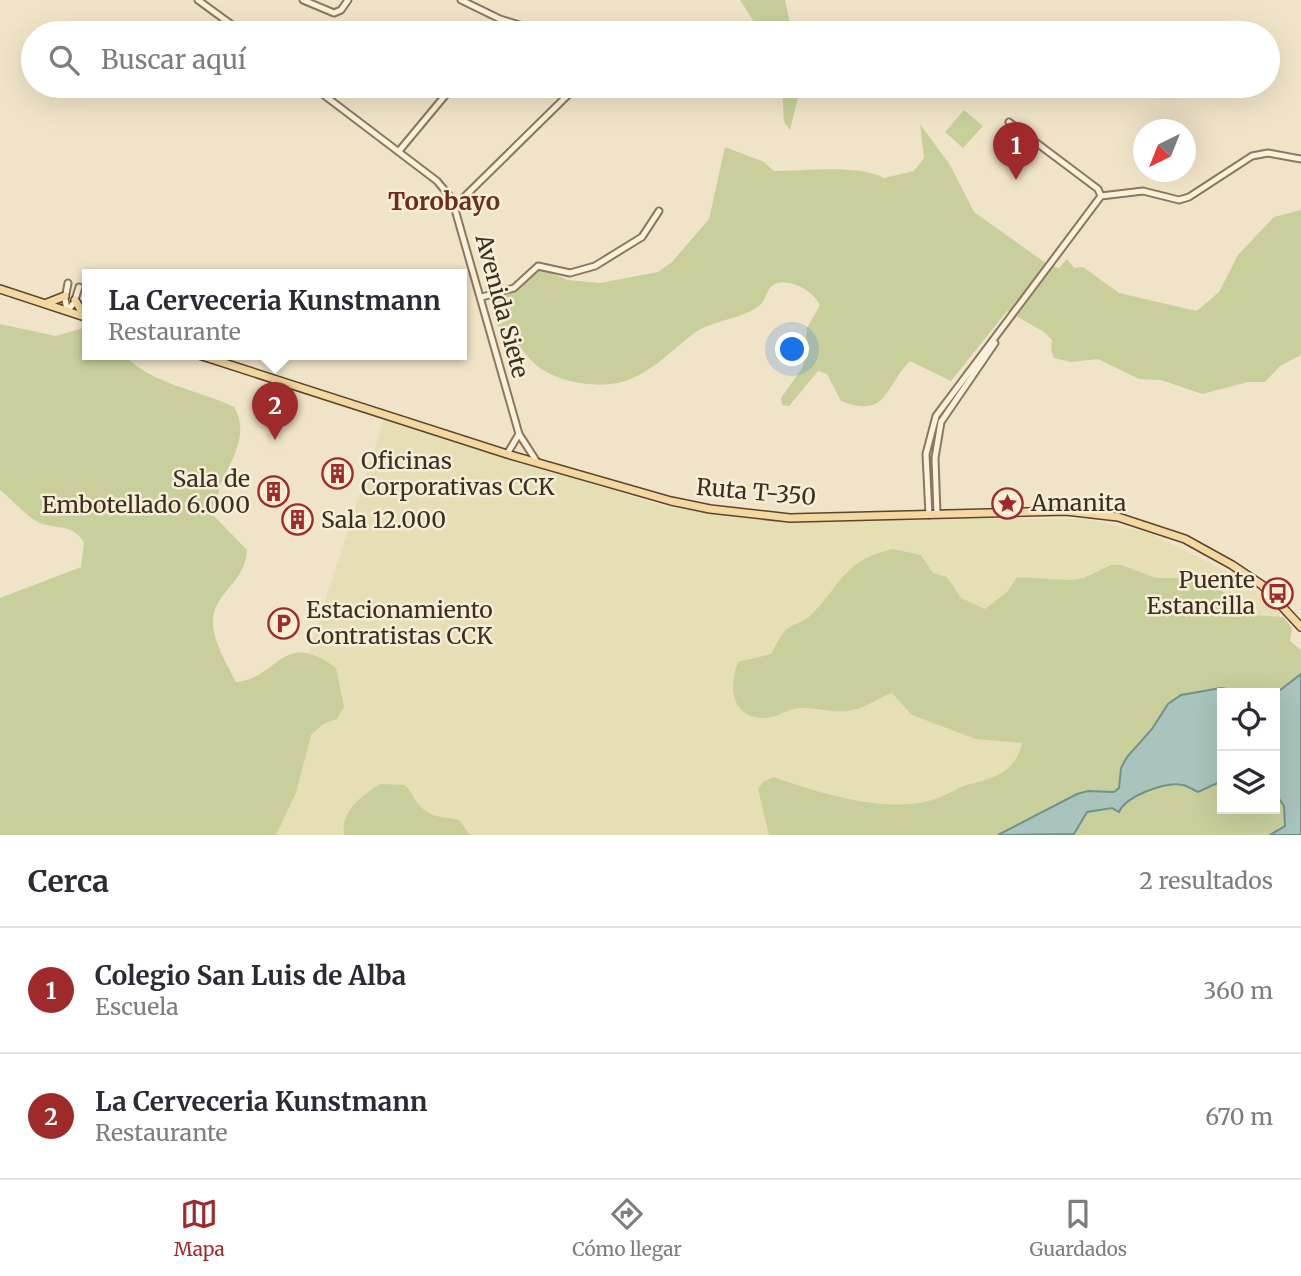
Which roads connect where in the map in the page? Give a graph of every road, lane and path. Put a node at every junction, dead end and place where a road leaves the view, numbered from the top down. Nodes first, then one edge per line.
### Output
1 (198, 0) edge
2 (213, 0) edge
3 (303, 0) edge
4 (348, 0) edge
5 (461, 0) edge
6 (205, 5) junction
7 (227, 21) edge
8 (506, 21) edge
9 (328, 98) edge
10 (443, 98) edge
11 (565, 98) edge
12 (1009, 122) dead end
13 (399, 151) junction
14 (1301, 159) edge
15 (1101, 196) junction
16 (456, 205) junction
17 (659, 211) dead end
18 (68, 283) dead end
19 (79, 287) dead end
20 (0, 289) edge
21 (65, 296) junction
22 (482, 297) junction
23 (75, 300) junction
24 (42, 303) junction
25 (82, 310) edge
26 (67, 311) junction
27 (82, 316) edge
28 (215, 360) edge
29 (519, 434) junction
30 (507, 454) junction
31 (537, 463) junction
32 (933, 515) junction
33 (1301, 627) edge

1 - 6 street
2 - 6 street
3 - 4 street
5 - 8 street
6 - 7 street
9 - 13 street, Avenida Siete
10 - 13 street
11 - 16 street
12 - 15 street
13 - 16 street, Avenida Siete
14 - 15 street
15 - 32 street
16 - 22 street, Avenida Siete
17 - 22 street
18 - 21 street
19 - 23 street
20 - 24 main road
21 - 24 main road
21 - 26 street
22 - 29 street, Avenida Siete
23 - 25 main road
23 - 26 street
24 - 26 main road
26 - 27 main road
28 - 30 main road, Ruta T-350
29 - 30 street
29 - 31 street, Avenida Siete
30 - 31 main road, Ruta T-350
31 - 32 main road, Ruta T-350
32 - 33 main road, Ruta T-350

